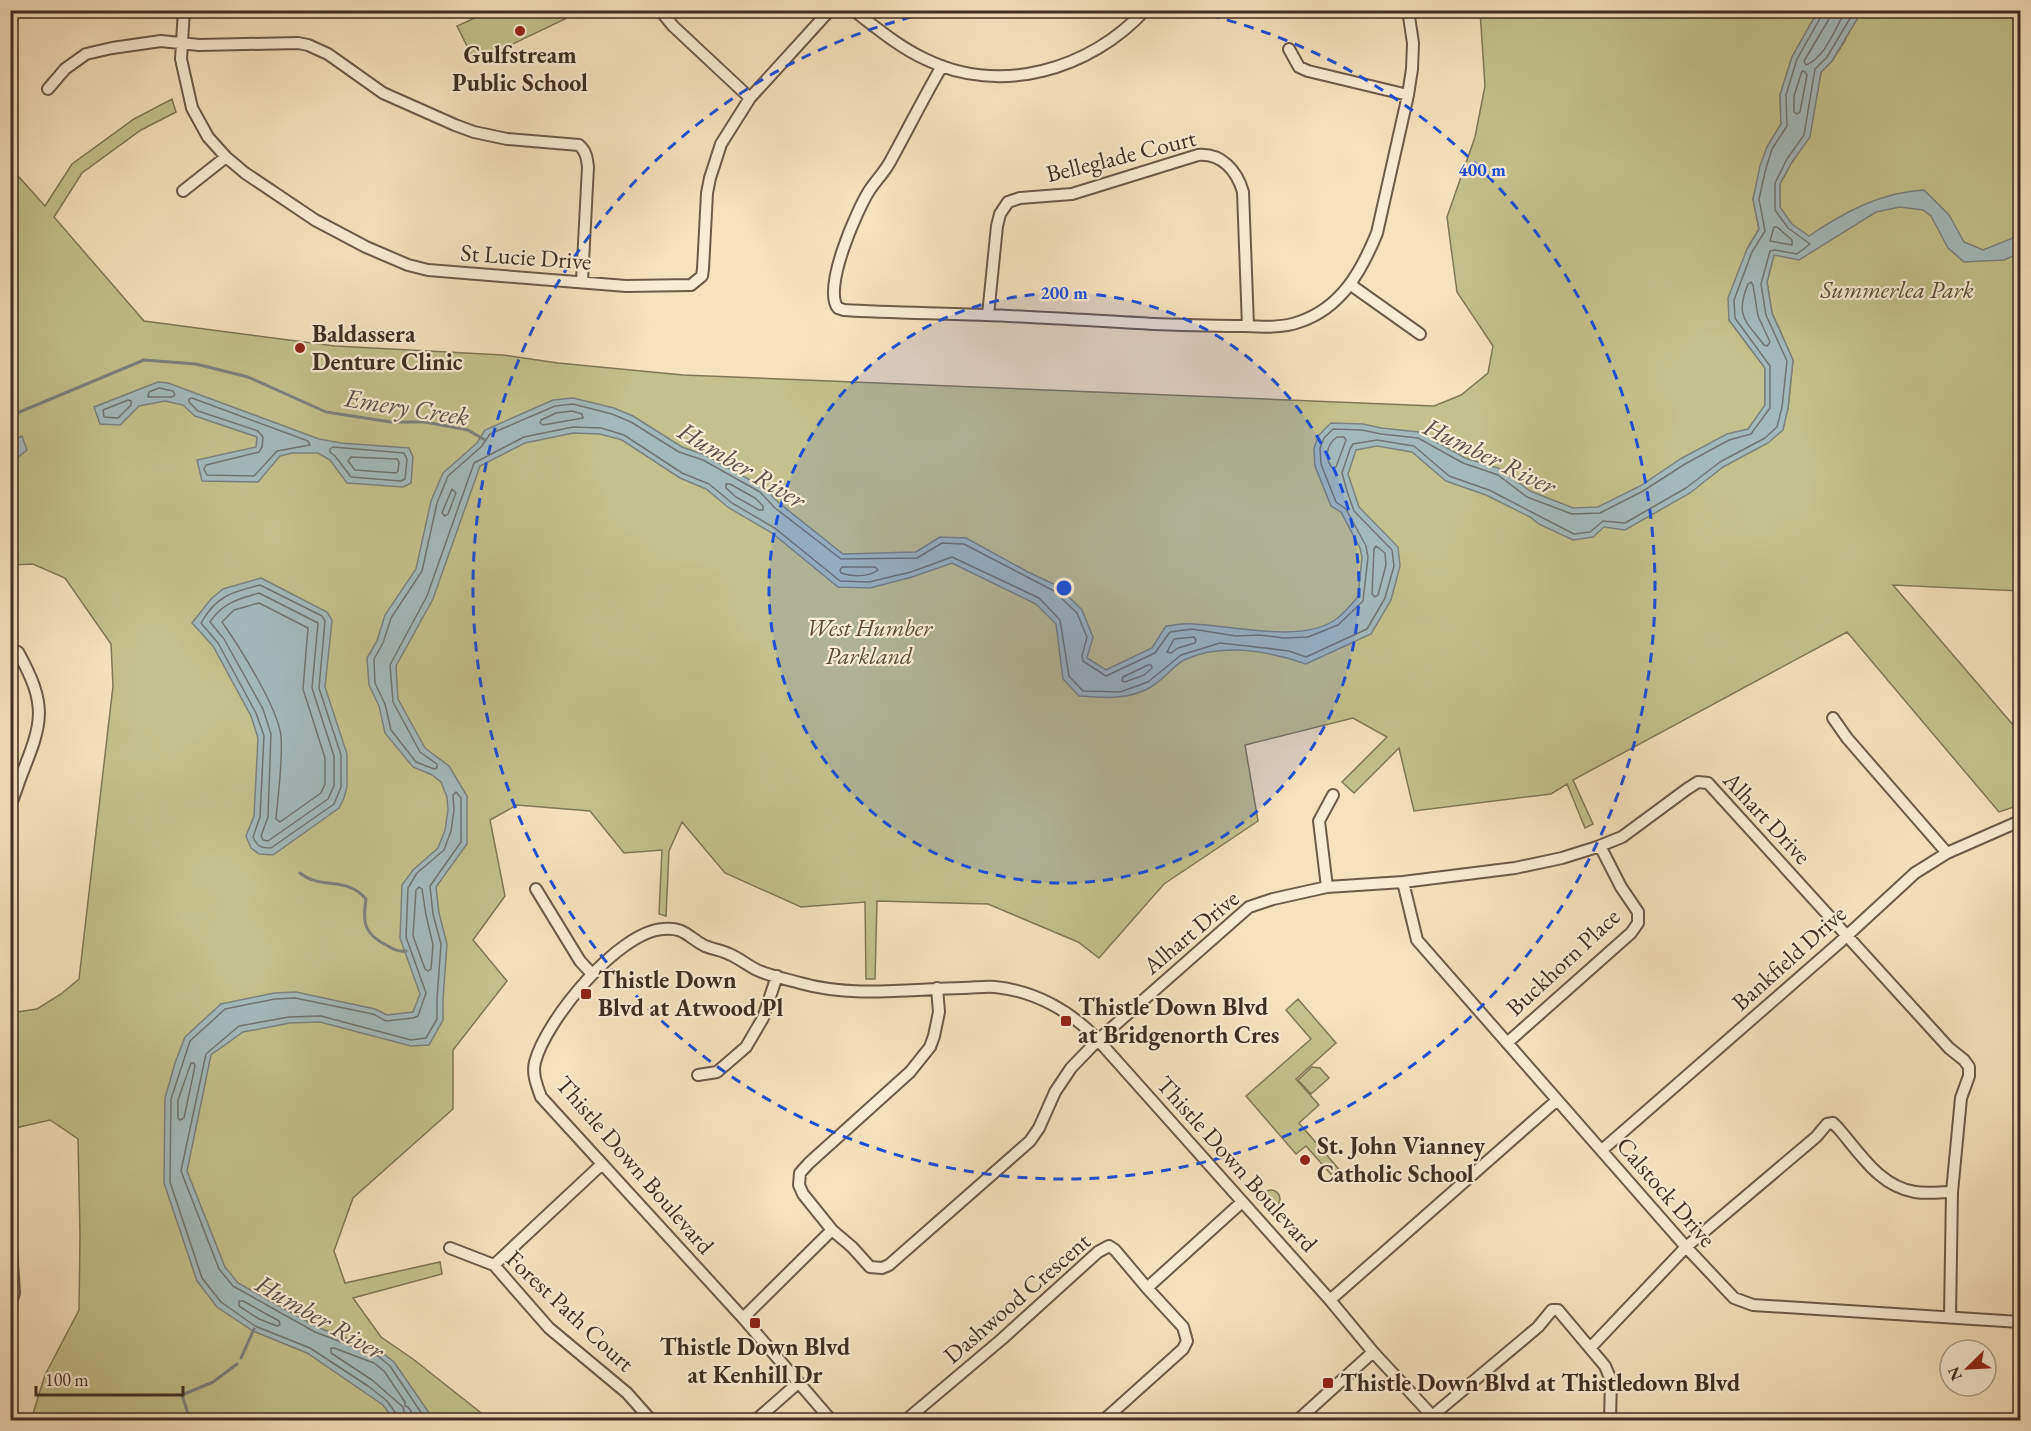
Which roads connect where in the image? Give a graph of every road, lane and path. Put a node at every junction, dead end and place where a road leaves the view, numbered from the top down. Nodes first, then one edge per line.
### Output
1 (184, 10) edge
2 (660, 10) edge
3 (830, 10) edge
4 (853, 10) edge
5 (1145, 10) edge
6 (1408, 10) edge
7 (183, 44) junction
8 (1289, 49) dead end
9 (942, 66) junction
10 (48, 89) dead end
11 (1408, 95) junction
12 (750, 98) junction
13 (226, 157) junction
14 (183, 191) dead end
15 (582, 281) junction
16 (1351, 285) junction
17 (988, 315) junction
18 (1248, 326) junction
19 (1420, 334) dead end
20 (10, 650) edge
21 (1833, 718) dead end
22 (1333, 795) dead end
23 (10, 806) edge
24 (2020, 820) edge
25 (1600, 846) junction
26 (1947, 853) junction
27 (1403, 882) junction
28 (1328, 887) junction
29 (536, 889) dead end
30 (1847, 936) junction
31 (592, 974) junction
32 (777, 976) junction
33 (937, 988) junction
34 (1098, 1040) junction
35 (1507, 1043) junction
36 (698, 1075) dead end
37 (1556, 1101) junction
38 (1602, 1150) junction
39 (602, 1164) junction
40 (1952, 1192) junction
41 (1242, 1202) junction
42 (832, 1230) junction
43 (10, 1233) edge
44 (1686, 1247) junction
45 (450, 1248) dead end
46 (494, 1264) junction
47 (1147, 1288) junction
48 (1330, 1300) junction
49 (10, 1306) edge
50 (1950, 1317) junction
51 (743, 1318) junction
52 (2020, 1322) edge
53 (1591, 1347) junction
54 (1374, 1352) junction
55 (798, 1383) junction
56 (1434, 1418) edge
57 (651, 1420) edge
58 (756, 1420) edge
59 (831, 1420) edge
60 (906, 1420) edge
61 (1104, 1420) edge
62 (1298, 1420) edge
63 (1610, 1420) edge

1 - 7 street, St Lucie Drive
2 - 12 street
3 - 12 street, St Lucie Drive
4 - 9 street
5 - 9 street
6 - 11 street
7 - 10 street
7 - 13 street, St Lucie Drive
7 - 15 street
8 - 11 street
9 - 17 street
11 - 16 street
12 - 15 street, St Lucie Drive
13 - 14 street
13 - 15 street, St Lucie Drive
16 - 18 street
16 - 19 street
17 - 18 street
17 - 18 street, Belleglade Court
20 - 23 street
21 - 26 street
22 - 28 street
24 - 26 street, Bankfield Drive
25 - 27 street, Alhart Drive
25 - 30 street, Alhart Drive
25 - 35 street, Buckhorn Place
26 - 30 street, Bankfield Drive
27 - 28 street, Alhart Drive
27 - 35 street, Calstock Drive
28 - 34 street, Alhart Drive
29 - 31 street
30 - 38 street, Bankfield Drive
30 - 40 street, Alhart Drive
31 - 32 street, Thistle Down Boulevard
31 - 39 street, Thistle Down Boulevard
32 - 33 street, Thistle Down Boulevard
32 - 36 street
33 - 34 street, Thistle Down Boulevard
33 - 42 street
34 - 41 street, Thistle Down Boulevard
34 - 42 street, Alhart Drive
35 - 37 street, Calstock Drive
37 - 38 street, Calstock Drive
37 - 48 street
38 - 44 street, Calstock Drive
39 - 46 street
39 - 51 street, Thistle Down Boulevard
40 - 44 street
40 - 50 street, Alhart Drive
41 - 47 street
41 - 48 street, Thistle Down Boulevard
42 - 51 street
43 - 49 street
44 - 50 street, Calstock Drive
44 - 53 street
45 - 46 street, Forest Path Court
46 - 57 street, Forest Path Court
47 - 60 street, Dashwood Crescent
47 - 61 street, Dashwood Crescent
48 - 54 street, Thistle Down Boulevard
50 - 52 street, Calstock Drive
51 - 55 street, Thistle Down Boulevard
53 - 56 street
53 - 63 street
54 - 56 street, Thistle Down Boulevard
54 - 62 street
55 - 58 street
55 - 59 street, Thistle Down Boulevard

